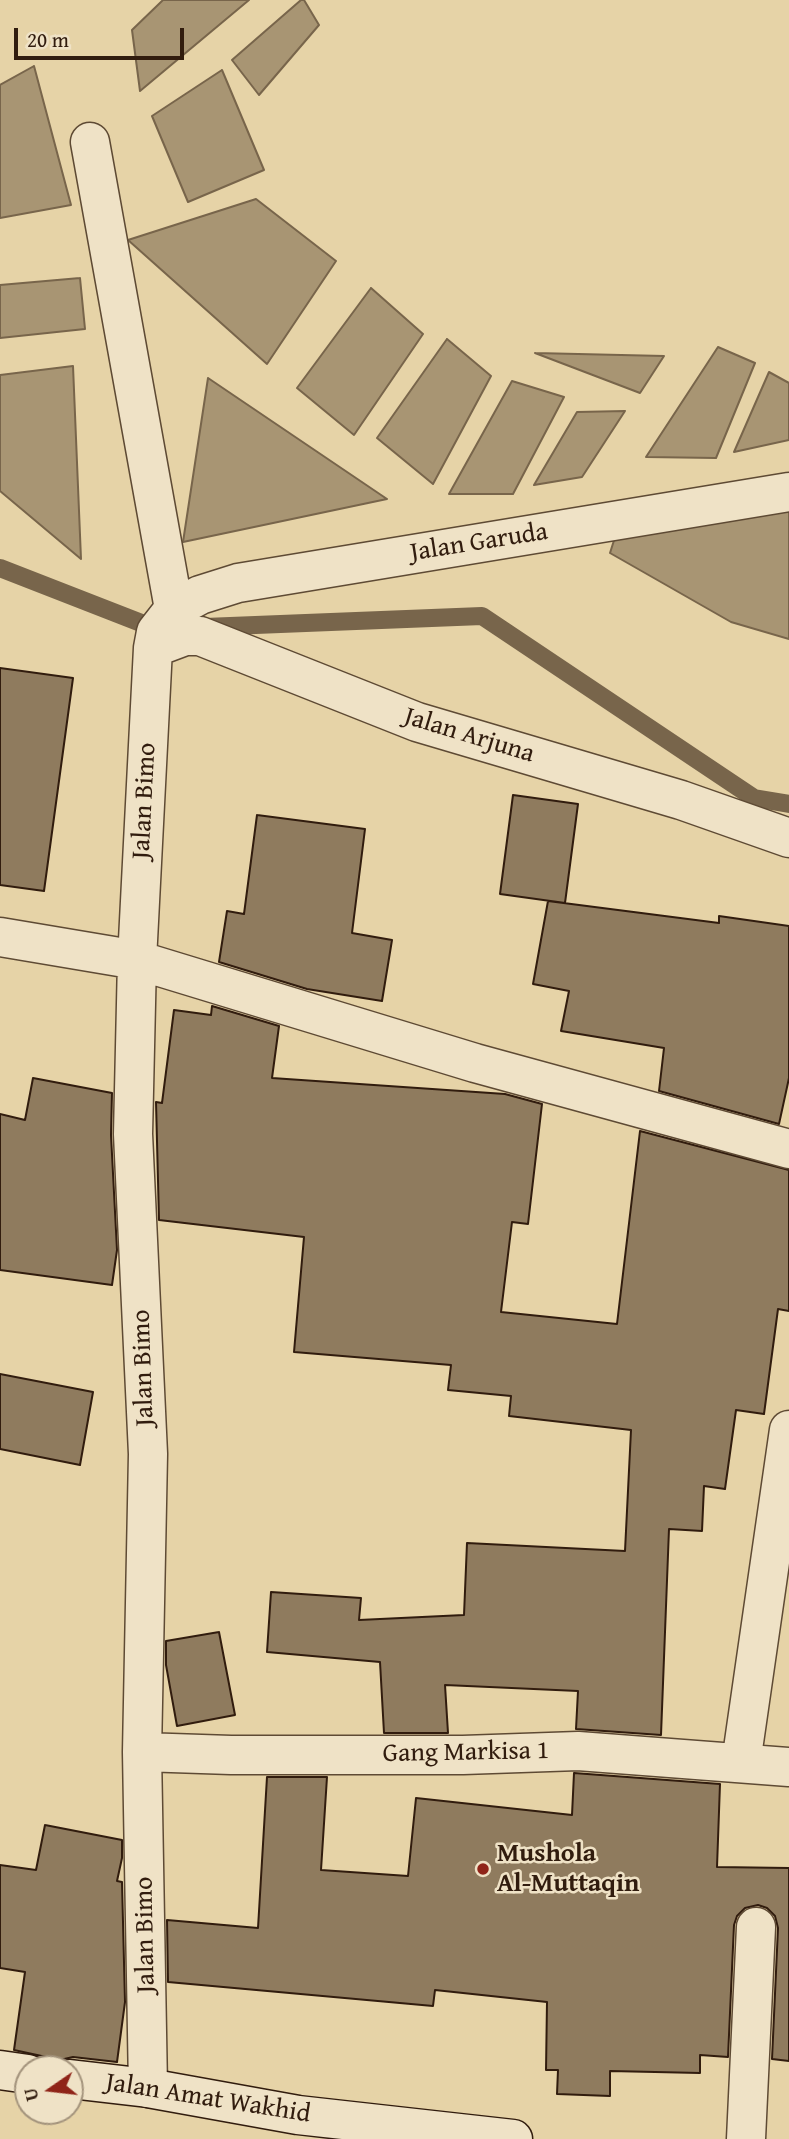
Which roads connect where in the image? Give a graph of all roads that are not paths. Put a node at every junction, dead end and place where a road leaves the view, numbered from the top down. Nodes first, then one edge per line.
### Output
1 (90, 142) dead end
2 (789, 492) edge
3 (161, 630) junction
4 (789, 838) edge
5 (0, 937) edge
6 (137, 960) junction
7 (789, 1149) edge
8 (789, 1430) edge
9 (142, 1752) junction
10 (741, 1763) junction
11 (789, 1767) edge
12 (756, 1927) dead end
13 (84, 2081) edge
14 (148, 2088) junction
15 (308, 2127) edge
16 (513, 2139) edge
17 (746, 2139) edge

1 - 3 street, Jalan Bimo
2 - 3 street, Jalan Garuda
3 - 4 street, Jalan Arjuna
3 - 6 street, Jalan Bimo
5 - 6 street
6 - 7 street
6 - 9 street, Jalan Bimo
8 - 10 street
9 - 10 street, Gang Markisa 1
9 - 14 street, Jalan Bimo
10 - 11 street, Gang Markisa 1
12 - 17 street
13 - 14 street, Jalan Amat Wakhid
14 - 15 street, Jalan Amat Wakhid
15 - 16 street, Jalan Amat Wakhid

